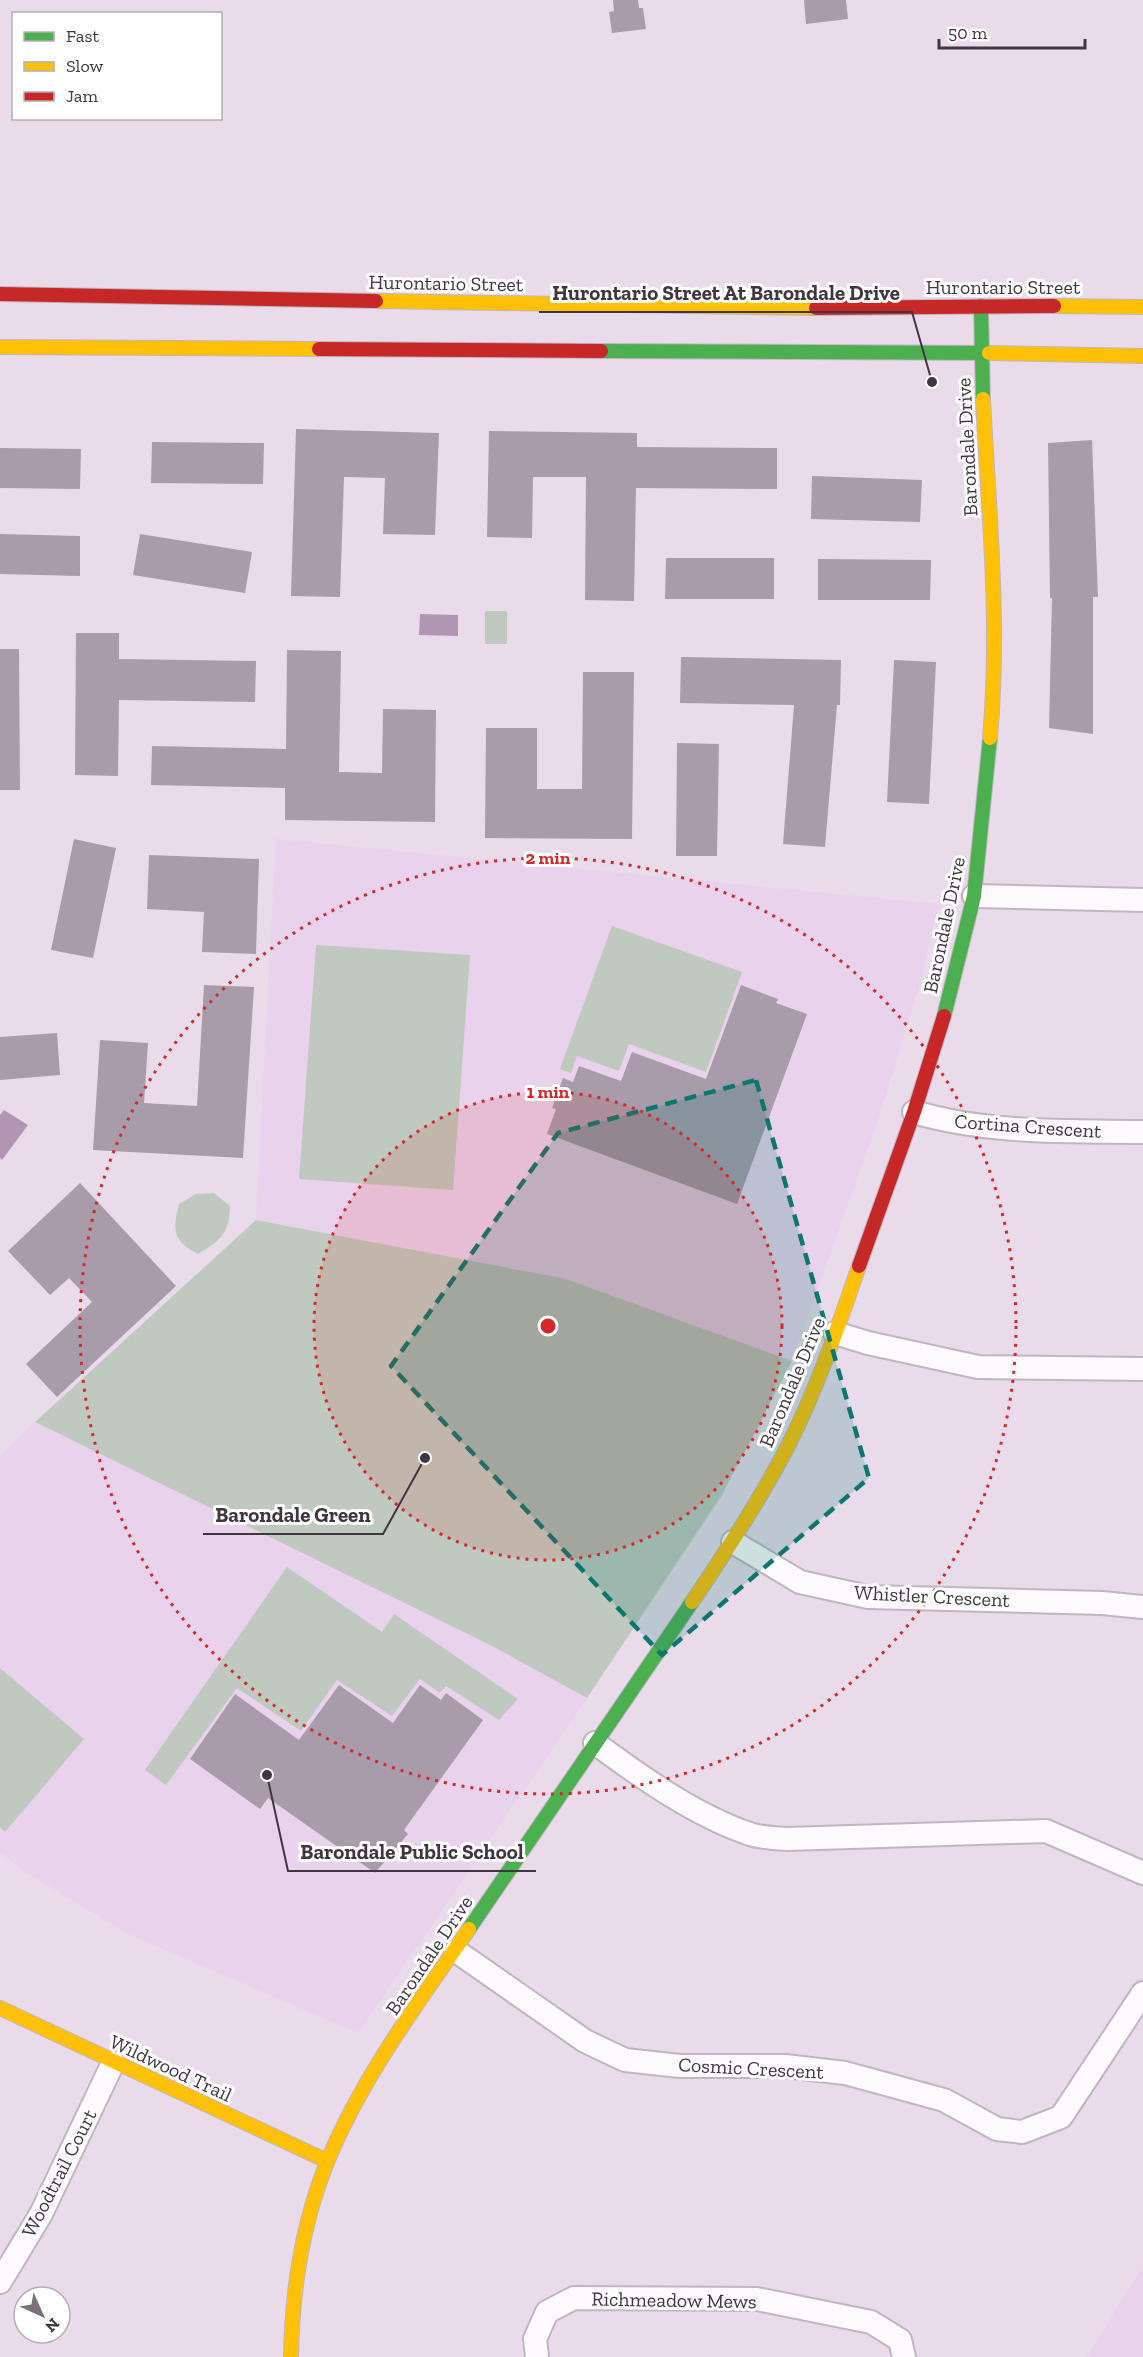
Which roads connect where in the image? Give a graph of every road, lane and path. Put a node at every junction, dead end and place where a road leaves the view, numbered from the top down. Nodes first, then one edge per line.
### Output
1 (0, 294) edge
2 (981, 306) junction
3 (1143, 307) edge
4 (0, 347) edge
5 (983, 352) junction
6 (1143, 356) edge
7 (974, 896) junction
8 (1143, 900) edge
9 (914, 1112) junction
10 (1143, 1132) edge
11 (835, 1333) junction
12 (1143, 1369) edge
13 (732, 1542) junction
14 (1143, 1607) edge
15 (595, 1743) junction
16 (1143, 1873) edge
17 (456, 1952) junction
18 (1143, 1993) edge
19 (0, 2008) edge
20 (113, 2063) junction
21 (327, 2162) junction
22 (0, 2282) edge
23 (291, 2357) edge
24 (537, 2357) edge
25 (904, 2357) edge

1 - 2 street, Hurontario Street
2 - 3 street, Hurontario Street
2 - 5 street, Barondale Drive
4 - 5 street
5 - 6 street
5 - 7 street, Barondale Drive
7 - 8 street
7 - 9 street, Barondale Drive
9 - 10 street, Cortina Crescent
9 - 11 street, Barondale Drive
11 - 12 street
11 - 13 street, Barondale Drive
13 - 14 street, Whistler Crescent
13 - 15 street, Barondale Drive
15 - 16 street
15 - 17 street, Barondale Drive
17 - 18 street, Cosmic Crescent
17 - 21 street, Barondale Drive
19 - 20 street, Wildwood Trail
20 - 21 street, Wildwood Trail
20 - 22 street, Woodtrail Court
21 - 23 street, Barondale Drive
24 - 25 street, Richmeadow Mews

